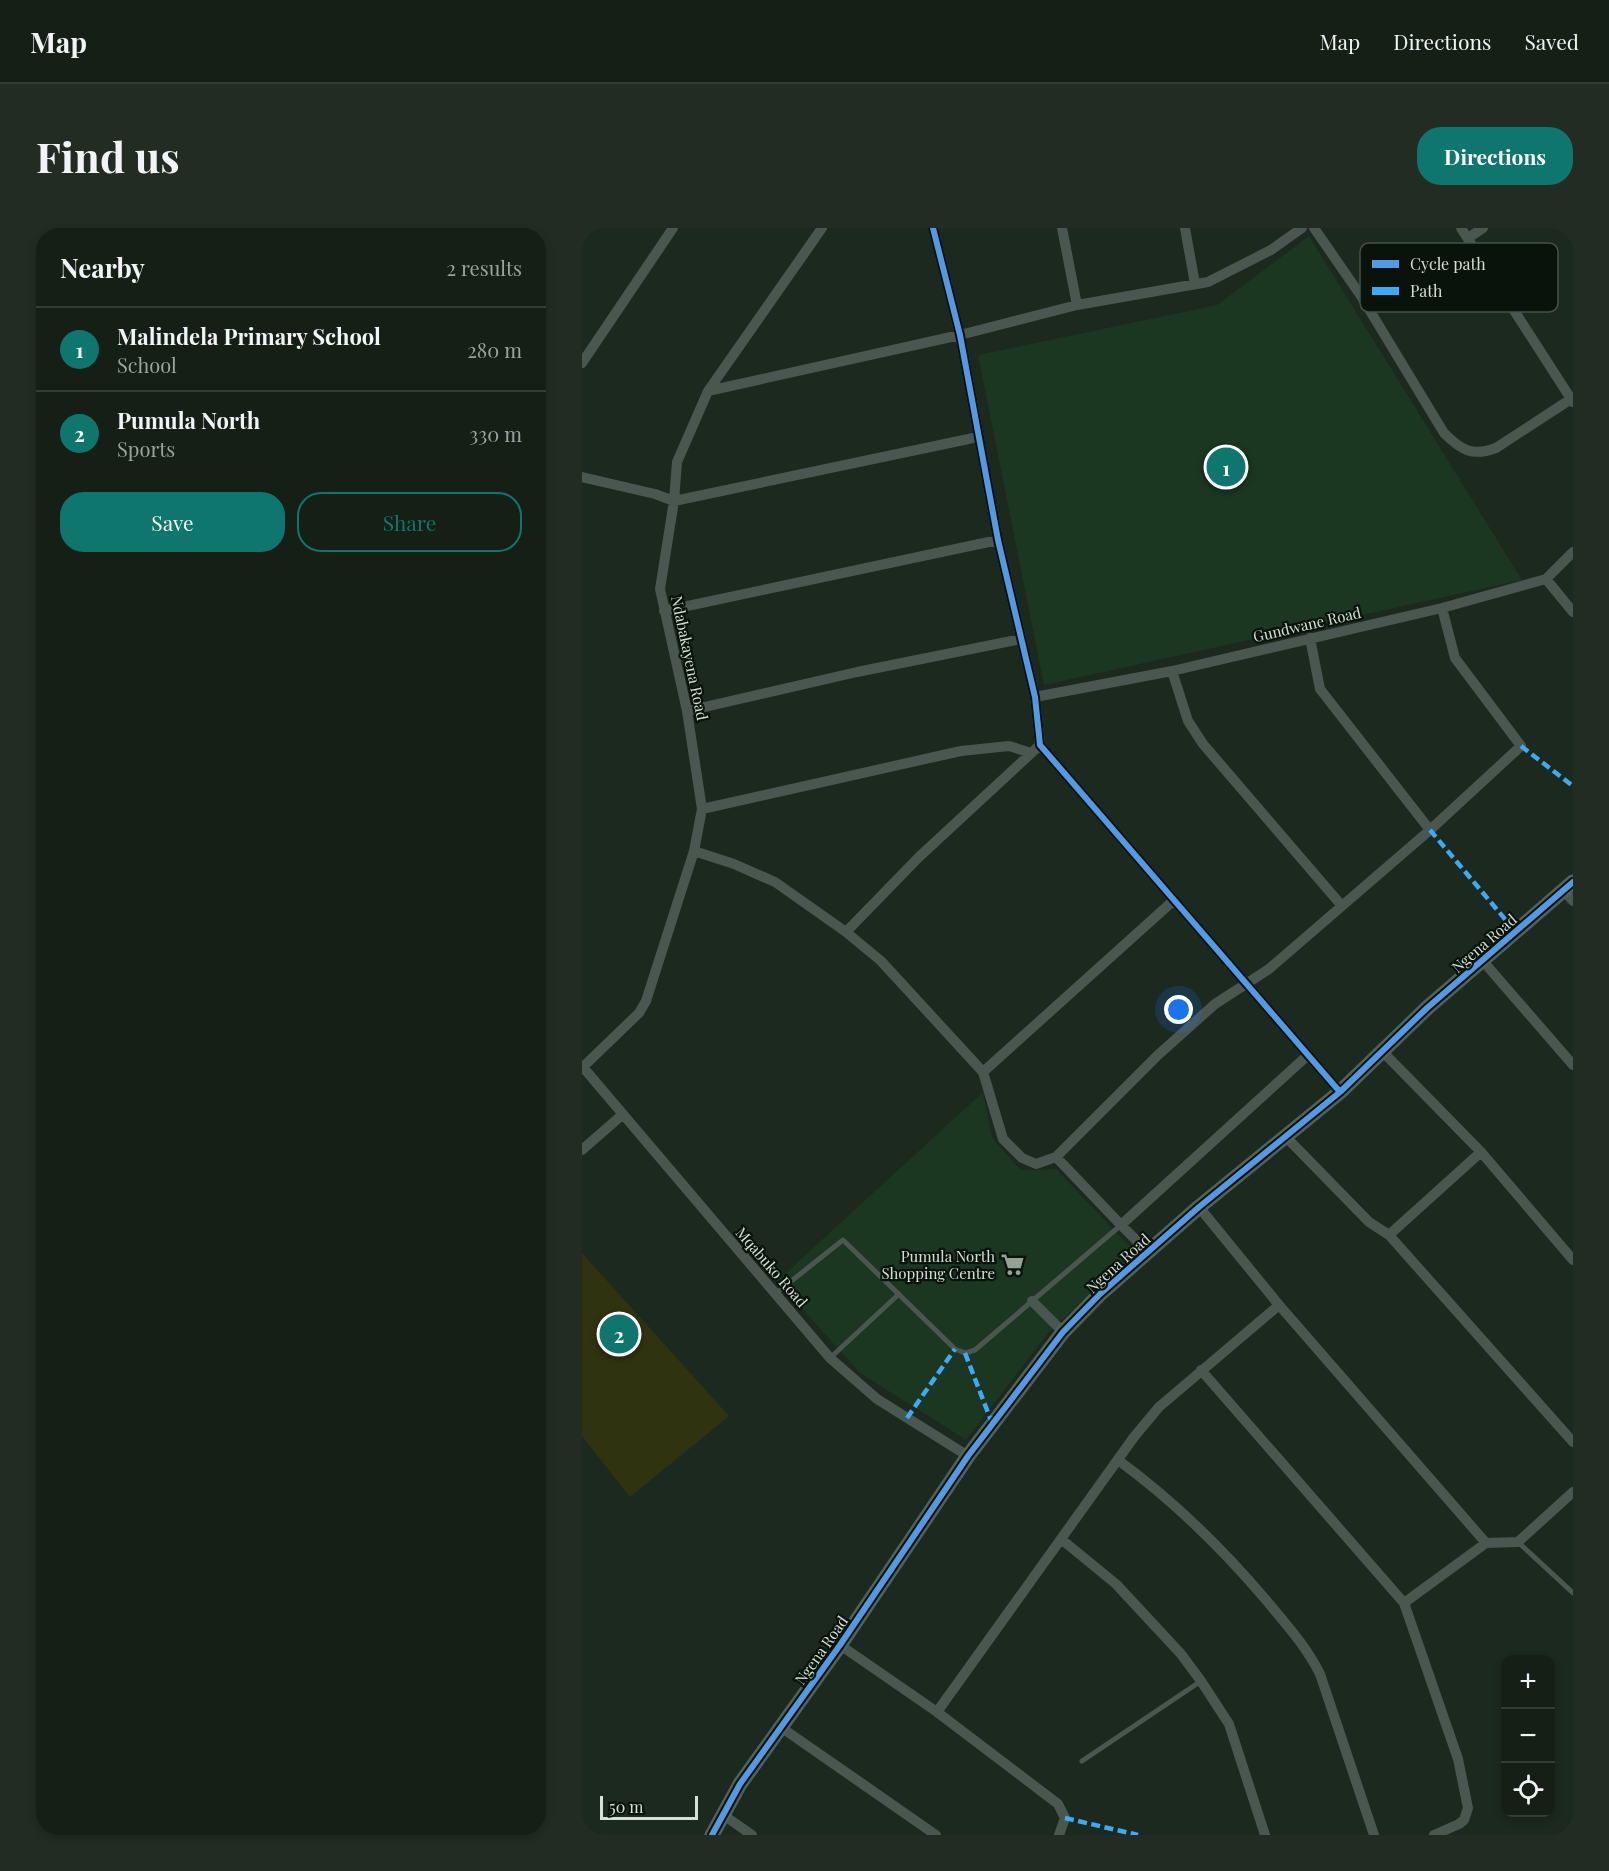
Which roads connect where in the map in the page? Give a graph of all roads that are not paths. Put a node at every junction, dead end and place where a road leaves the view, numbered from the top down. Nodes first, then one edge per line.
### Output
1 (672, 228) edge
2 (822, 228) edge
3 (933, 228) edge
4 (1062, 228) edge
5 (1185, 228) edge
6 (1302, 228) edge
7 (1314, 228) edge
8 (1461, 228) edge
9 (1483, 228) edge
10 (1468, 238) junction
11 (1471, 243) edge
12 (1195, 284) junction
13 (1360, 295) edge
14 (1077, 305) junction
15 (1371, 312) edge
16 (1516, 312) edge
17 (960, 335) junction
18 (582, 363) edge
19 (708, 391) junction
20 (1572, 400) edge
21 (978, 437) junction
22 (582, 477) edge
23 (674, 501) junction
24 (998, 540) junction
25 (1573, 552) edge
26 (1546, 579) junction
27 (1442, 608) junction
28 (664, 611) junction
29 (1573, 612) edge
30 (1310, 638) junction
31 (1021, 639) junction
32 (1172, 671) junction
33 (1035, 698) junction
34 (687, 711) junction
35 (1040, 745) junction
36 (1031, 753) junction
37 (702, 809) junction
38 (1430, 830) junction
39 (694, 851) junction
40 (1570, 891) edge
41 (1173, 901) junction
42 (1342, 906) junction
43 (846, 932) junction
44 (1482, 960) junction
45 (1246, 982) junction
46 (1383, 1052) junction
47 (1308, 1055) junction
48 (1573, 1065) edge
49 (583, 1067) edge
50 (983, 1072) junction
51 (1340, 1092) junction
52 (622, 1116) junction
53 (1286, 1137) junction
54 (582, 1150) edge
55 (1481, 1152) junction
56 (1056, 1157) junction
57 (1199, 1207) junction
58 (1121, 1225) junction
59 (1389, 1235) junction
60 (1148, 1252) junction
61 (1573, 1260) edge
62 (775, 1294) junction
63 (899, 1294) junction
64 (1032, 1300) junction
65 (1279, 1305) junction
66 (1063, 1332) junction
67 (830, 1359) junction
68 (1201, 1370) junction
69 (1573, 1443) edge
70 (968, 1456) junction
71 (1118, 1460) junction
72 (1573, 1492) edge
73 (1061, 1539) junction
74 (1518, 1542) junction
75 (1486, 1543) junction
76 (1573, 1593) edge
77 (1404, 1603) junction
78 (840, 1645) junction
79 (1201, 1681) junction
80 (937, 1712) junction
81 (782, 1728) junction
82 (1082, 1761) dead end
83 (722, 1814) junction
84 (712, 1835) edge
85 (752, 1835) edge
86 (936, 1835) edge
87 (1059, 1835) edge
88 (1265, 1835) edge
89 (1374, 1835) edge
90 (1434, 1835) edge

1 - 18 street
2 - 19 street, Ndabakayena Road
3 - 17 street
4 - 14 street
5 - 12 street
6 - 12 street
7 - 13 street
8 - 10 street
9 - 10 street
10 - 11 street
12 - 14 street
14 - 17 street
15 - 20 street
16 - 20 street
17 - 19 street
17 - 21 street
19 - 23 street, Ndabakayena Road
21 - 23 street
21 - 24 street
22 - 23 street
23 - 28 street, Ndabakayena Road
24 - 28 street
24 - 31 street
25 - 26 street, Gundwane Road
26 - 27 street, Gundwane Road
26 - 29 street
27 - 30 street, Gundwane Road
27 - 38 street
28 - 34 street, Ndabakayena Road
30 - 32 street, Gundwane Road
30 - 38 street
31 - 33 street
31 - 34 street
32 - 33 street, Gundwane Road
32 - 42 street
33 - 35 street
34 - 37 street, Ndabakayena Road
35 - 36 street
35 - 41 street
36 - 37 street
36 - 43 street
37 - 39 street, Ndabakayena Road
38 - 42 street
39 - 43 street
39 - 49 street, Ndabakayena Road
40 - 44 street, Ngena Road
41 - 45 street
41 - 50 street
42 - 45 street
43 - 50 street
44 - 46 street, Ngena Road
44 - 48 street
45 - 47 street
45 - 56 street
46 - 51 street, Ngena Road
46 - 55 street
47 - 51 street
47 - 58 street
49 - 52 street, Mqabuko Road
50 - 56 street
51 - 53 street, Ngena Road
52 - 54 street
52 - 62 street, Mqabuko Road
53 - 57 street, Ngena Road
53 - 59 street
55 - 59 street
55 - 61 street
56 - 58 street
57 - 60 street, Ngena Road
57 - 65 street
58 - 60 street
58 - 64 lane
59 - 69 street
60 - 66 street, Ngena Road
62 - 63 lane
62 - 67 street, Mqabuko Road
63 - 64 lane
63 - 67 lane
64 - 66 street
65 - 68 street
65 - 75 street
66 - 70 street, Ngena Road
67 - 70 street, Mqabuko Road
68 - 71 street
68 - 77 street
70 - 78 street, Ngena Road
71 - 73 street
71 - 89 street
72 - 74 street
73 - 79 street
73 - 80 street
74 - 75 street
74 - 76 lane
75 - 77 street
77 - 90 street
78 - 80 street
78 - 81 street, Ngena Road
79 - 82 lane
79 - 88 street
80 - 87 street
81 - 83 street, Ngena Road
81 - 86 street
83 - 84 street, Ngena Road
83 - 85 street

